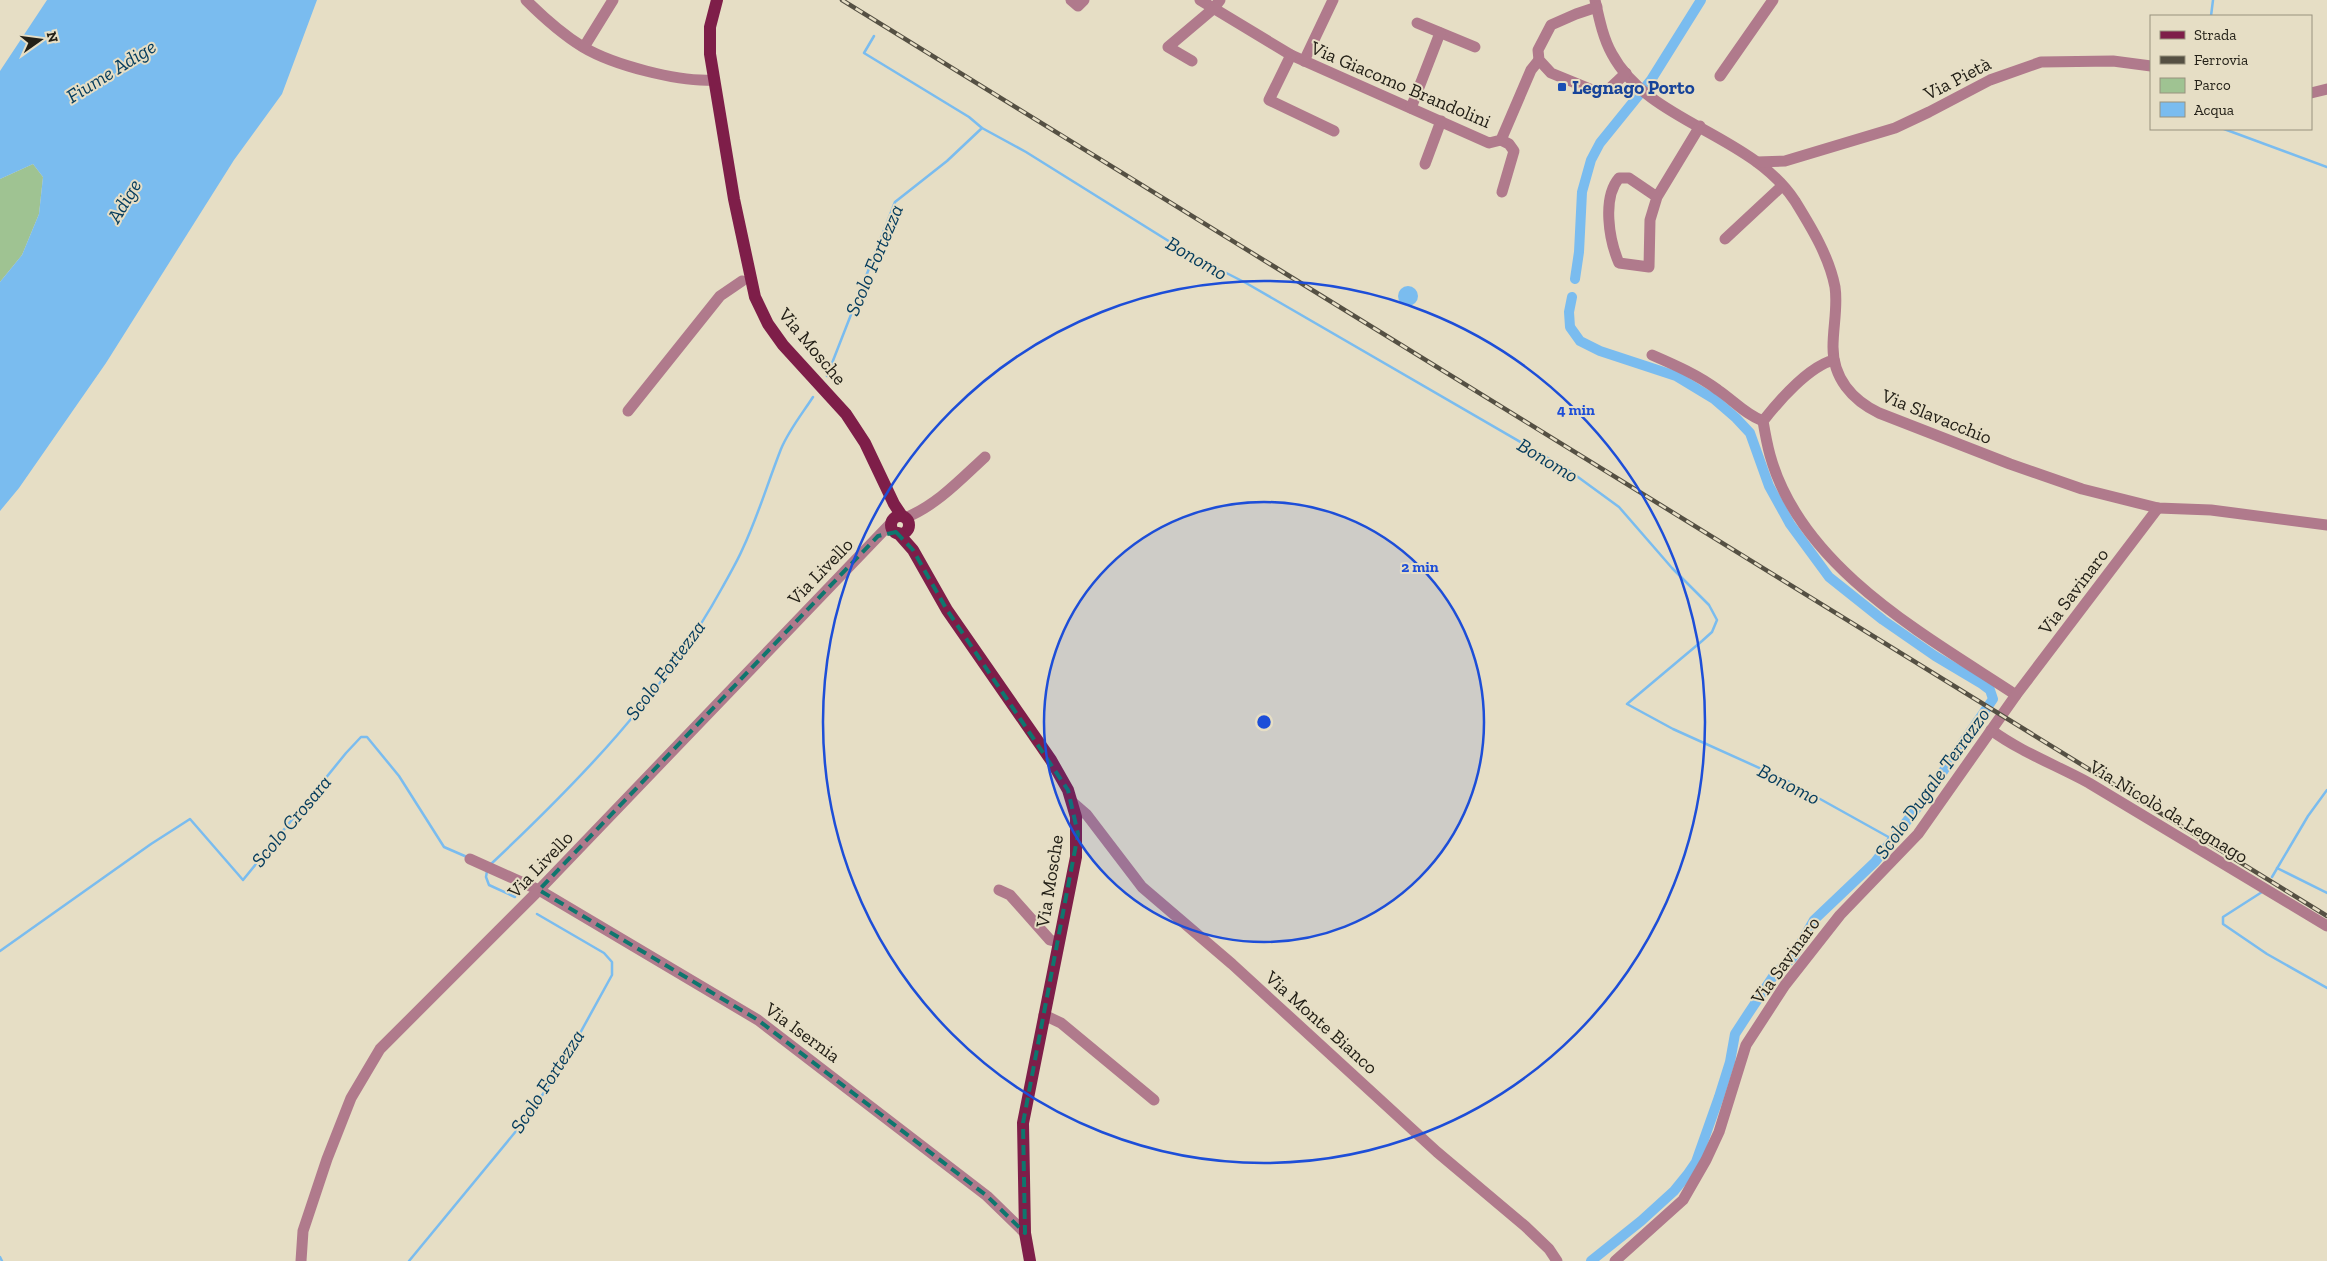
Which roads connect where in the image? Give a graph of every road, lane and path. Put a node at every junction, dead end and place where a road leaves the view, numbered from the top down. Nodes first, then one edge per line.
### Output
1 (613, 0) edge
2 (718, 0) edge
3 (1200, 0) edge
4 (1333, 0) edge
5 (1773, 0) edge
6 (527, 1) edge
7 (1596, 4) edge
8 (1216, 5) edge
9 (1418, 24) dead end
10 (1440, 33) junction
11 (1474, 47) dead end
12 (584, 48) junction
13 (1291, 55) junction
14 (1539, 60) junction
15 (1192, 61) dead end
16 (1304, 61) junction
17 (2150, 66) edge
18 (1626, 73) junction
19 (1720, 76) dead end
20 (713, 80) junction
21 (2327, 89) edge
22 (2312, 93) edge
23 (1411, 108) junction
24 (1441, 121) junction
25 (1700, 126) junction
26 (1334, 131) dead end
27 (1501, 140) junction
28 (1785, 161) junction
29 (1757, 162) junction
30 (1425, 164) dead end
31 (1780, 184) junction
32 (1502, 192) dead end
33 (1657, 197) junction
34 (1725, 239) dead end
35 (742, 281) dead end
36 (1652, 355) dead end
37 (1834, 360) junction
38 (628, 411) dead end
39 (1763, 421) junction
40 (985, 457) dead end
41 (2158, 508) junction
42 (902, 523) junction
43 (2327, 525) edge
44 (2016, 695) junction
45 (1991, 730) junction
46 (1072, 802) junction
47 (470, 859) dead end
48 (539, 890) junction
49 (999, 890) dead end
50 (2327, 926) edge
51 (1058, 942) junction
52 (1044, 1015) junction
53 (1154, 1100) dead end
54 (1025, 1233) junction
55 (301, 1261) edge
56 (1030, 1261) edge
57 (1557, 1261) edge
58 (1614, 1261) edge

1 - 12 street
2 - 20 main road, Via Mosche
3 - 8 street, Via Giacomo Brandolini
4 - 16 street
5 - 19 street
6 - 12 street
7 - 14 street, Via Giacomo Brandolini
7 - 18 street, Via Slavacchio
8 - 13 street, Via Giacomo Brandolini
8 - 15 street
9 - 10 street
10 - 11 street
10 - 23 street
12 - 20 street
13 - 16 street, Via Giacomo Brandolini
13 - 26 street
14 - 18 street
14 - 27 street, Via Giacomo Brandolini
16 - 23 street, Via Giacomo Brandolini
17 - 28 street, Via Pietà
18 - 25 street, Via Slavacchio
20 - 42 main road, Via Mosche
21 - 22 street
23 - 24 street, Via Giacomo Brandolini
24 - 27 street, Via Giacomo Brandolini
24 - 30 street
25 - 29 street, Via Slavacchio
25 - 33 street
27 - 32 street
28 - 29 street, Via Pietà
28 - 31 street
29 - 31 street, Via Slavacchio
31 - 34 street
31 - 37 street, Via Slavacchio
33 - 33 street
35 - 38 street
36 - 39 street
37 - 39 street
37 - 41 street, Via Slavacchio
39 - 44 street
40 - 42 street, Via Livello
41 - 43 street, Via Slavacchio
41 - 44 street, Via Savinaro
42 - 46 main road, Via Mosche
42 - 48 street, Via Livello
44 - 45 street, Via Savinaro
45 - 50 street, Via Nicolò da Legnago
45 - 58 street, Via Savinaro
46 - 51 main road, Via Mosche
46 - 57 street, Via Monte Bianco
47 - 48 street, Via Isernia
48 - 54 street, Via Isernia
48 - 55 street, Via Livello
49 - 51 street
51 - 52 main road, Via Mosche
52 - 53 street
52 - 54 main road, Via Mosche
54 - 56 main road, Via Mosche

